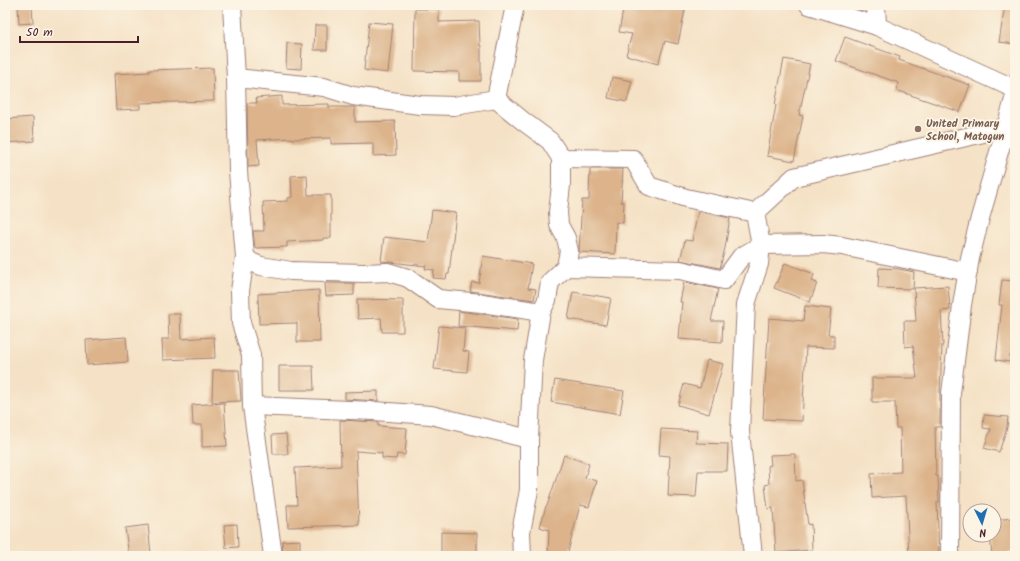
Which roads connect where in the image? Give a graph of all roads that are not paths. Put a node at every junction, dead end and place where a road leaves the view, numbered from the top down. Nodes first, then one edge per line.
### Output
1 (232, 5) edge
2 (515, 5) edge
3 (809, 5) edge
4 (876, 5) edge
5 (876, 26) junction
6 (236, 78) junction
7 (1015, 89) edge
8 (1015, 96) edge
9 (496, 99) junction
10 (1005, 128) junction
11 (561, 158) junction
12 (755, 214) junction
13 (761, 245) junction
14 (245, 257) junction
15 (566, 267) junction
16 (968, 272) junction
17 (542, 312) junction
18 (252, 406) junction
19 (529, 439) junction
20 (273, 556) edge
21 (522, 556) edge
22 (753, 556) edge
23 (950, 556) edge

1 - 6 street
2 - 9 street
3 - 5 street
4 - 5 street
5 - 7 street
6 - 9 street
6 - 14 street
8 - 10 street
9 - 11 street
10 - 12 street
10 - 16 street
11 - 12 street
11 - 15 street
12 - 13 street
13 - 15 street
13 - 16 street
13 - 22 street
14 - 17 street
14 - 18 street
15 - 17 street
16 - 23 street
17 - 19 street
18 - 19 street
18 - 20 street
19 - 21 street

